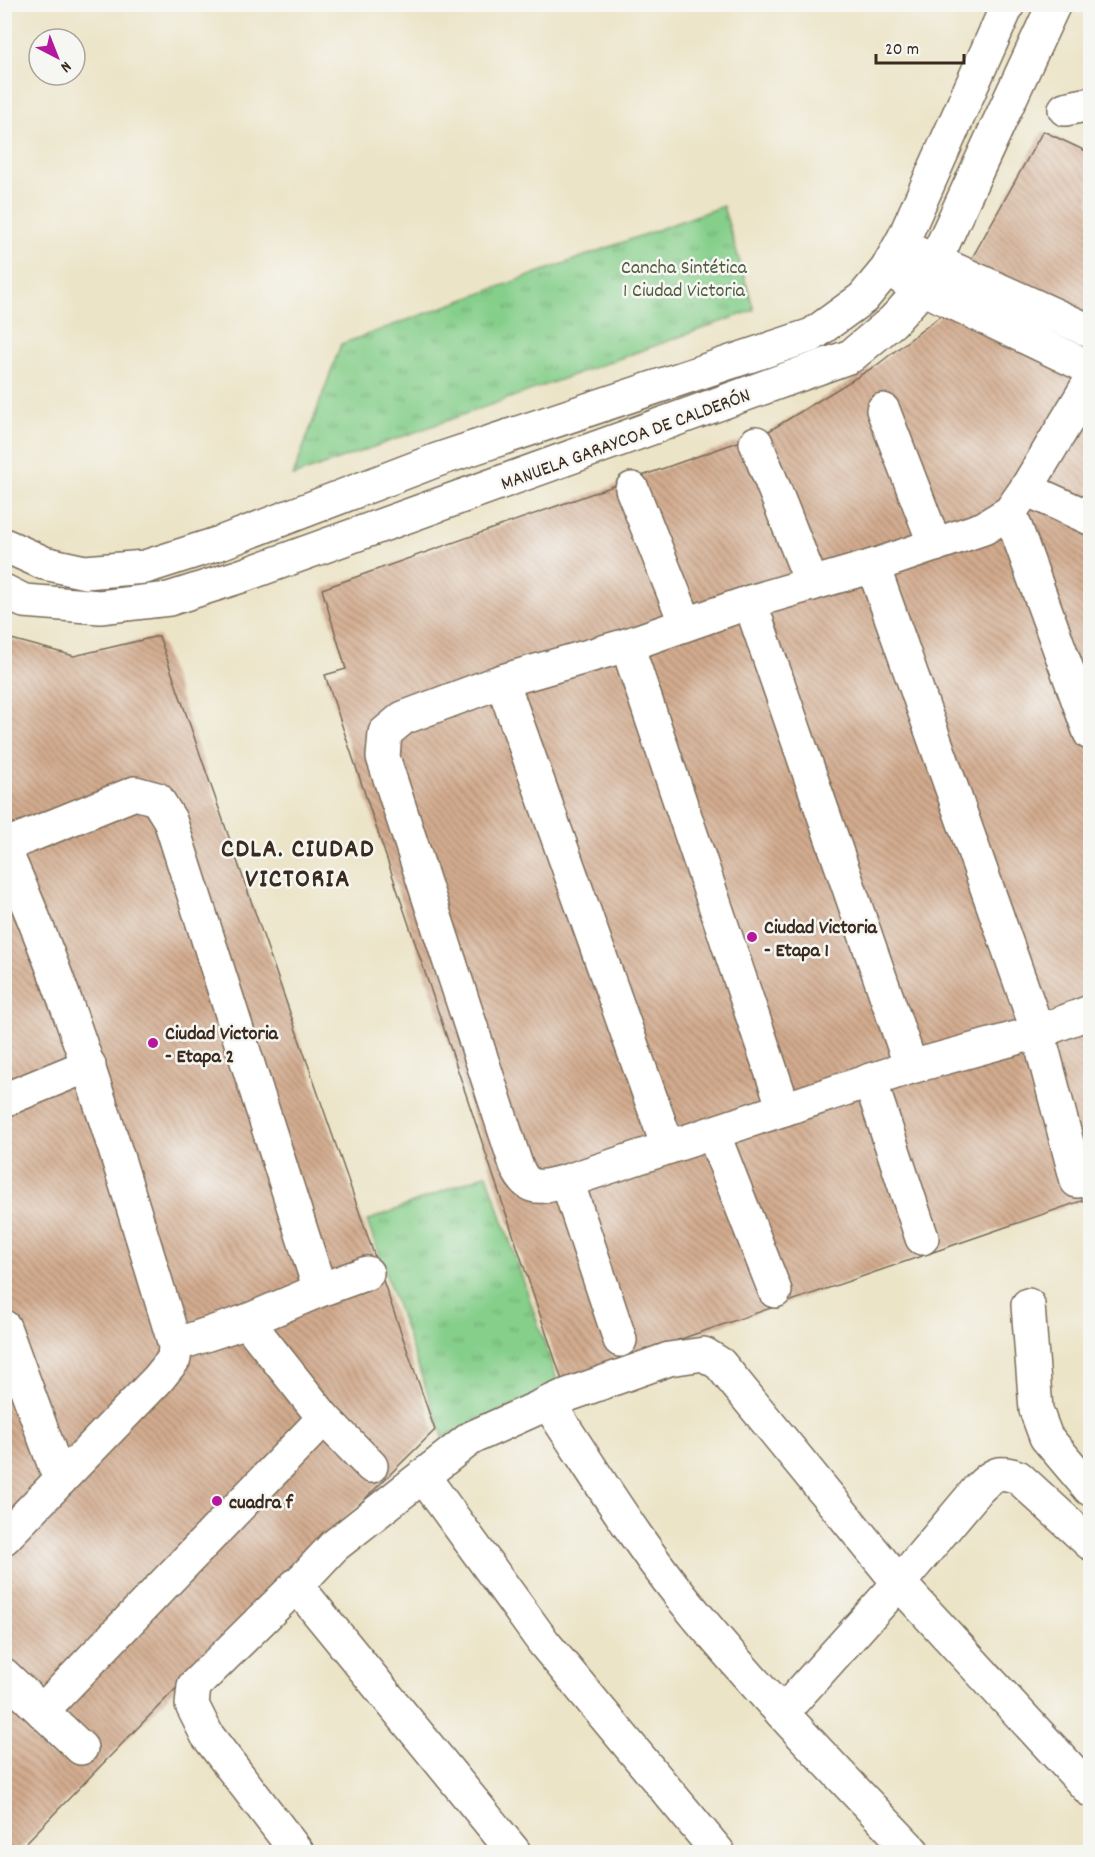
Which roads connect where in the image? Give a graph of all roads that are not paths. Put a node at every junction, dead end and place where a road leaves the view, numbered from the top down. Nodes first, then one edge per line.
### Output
1 (1008, 4) edge
2 (1054, 4) edge
3 (893, 257) junction
4 (928, 275) junction
5 (1090, 331) edge
6 (1090, 368) edge
7 (1090, 382) edge
8 (883, 410) dead end
9 (756, 443) dead end
10 (632, 489) dead end
11 (1018, 500) junction
12 (1090, 518) edge
13 (4, 545) edge
14 (935, 545) junction
15 (873, 566) junction
16 (812, 584) junction
17 (4, 591) edge
18 (750, 602) junction
19 (686, 624) junction
20 (627, 645) junction
21 (502, 681) junction
22 (1090, 733) edge
23 (4, 848) edge
24 (1090, 1012) edge
25 (1038, 1032) junction
26 (89, 1065) junction
27 (911, 1067) junction
28 (870, 1080) junction
29 (4, 1101) edge
30 (784, 1109) junction
31 (713, 1132) junction
32 (669, 1147) junction
33 (567, 1181) junction
34 (1077, 1181) dead end
35 (922, 1238) dead end
36 (367, 1273) dead end
37 (320, 1290) junction
38 (775, 1291) dead end
39 (1028, 1305) dead end
40 (247, 1321) junction
41 (4, 1327) edge
42 (620, 1340) dead end
43 (175, 1345) junction
44 (548, 1403) junction
45 (324, 1418) junction
46 (371, 1466) dead end
47 (423, 1476) junction
48 (60, 1480) junction
49 (1090, 1489) edge
50 (4, 1538) edge
51 (1090, 1543) edge
52 (899, 1583) junction
53 (296, 1585) junction
54 (4, 1675) edge
55 (42, 1711) junction
56 (783, 1713) junction
57 (81, 1748) dead end
58 (1090, 1790) edge
59 (297, 1852) edge
60 (514, 1852) edge
61 (718, 1852) edge
62 (913, 1852) edge

1 - 3 street, MANUELA GARAYCOA DE CALDERÓN
2 - 4 street, MANUELA GARAYCOA DE CALDERÓN
3 - 4 street
3 - 13 street, MANUELA GARAYCOA DE CALDERÓN
4 - 5 street
4 - 6 street
4 - 17 street, MANUELA GARAYCOA DE CALDERÓN
7 - 11 street
8 - 14 street
9 - 16 street
10 - 19 street
11 - 12 street
11 - 14 street
11 - 22 street
14 - 15 street
15 - 16 street
15 - 25 street
16 - 18 street
18 - 19 street
18 - 27 street
19 - 20 street
20 - 21 street
20 - 30 street
21 - 32 street
21 - 33 street
23 - 26 street
23 - 37 street
24 - 25 street
25 - 27 street
25 - 34 street
26 - 29 street
26 - 43 street
27 - 28 street
28 - 30 street
28 - 35 street
30 - 31 street
31 - 32 street
31 - 38 street
32 - 33 street
33 - 42 street
36 - 37 street
37 - 40 street
39 - 49 street
40 - 43 street
40 - 45 street
41 - 48 street
43 - 48 street
44 - 47 street
44 - 52 street
44 - 56 street
45 - 46 street
45 - 55 street
47 - 53 street
47 - 61 street
48 - 50 street
51 - 52 street
52 - 56 street
52 - 58 street
53 - 59 street
53 - 60 street
54 - 55 street
55 - 57 street
56 - 62 street

